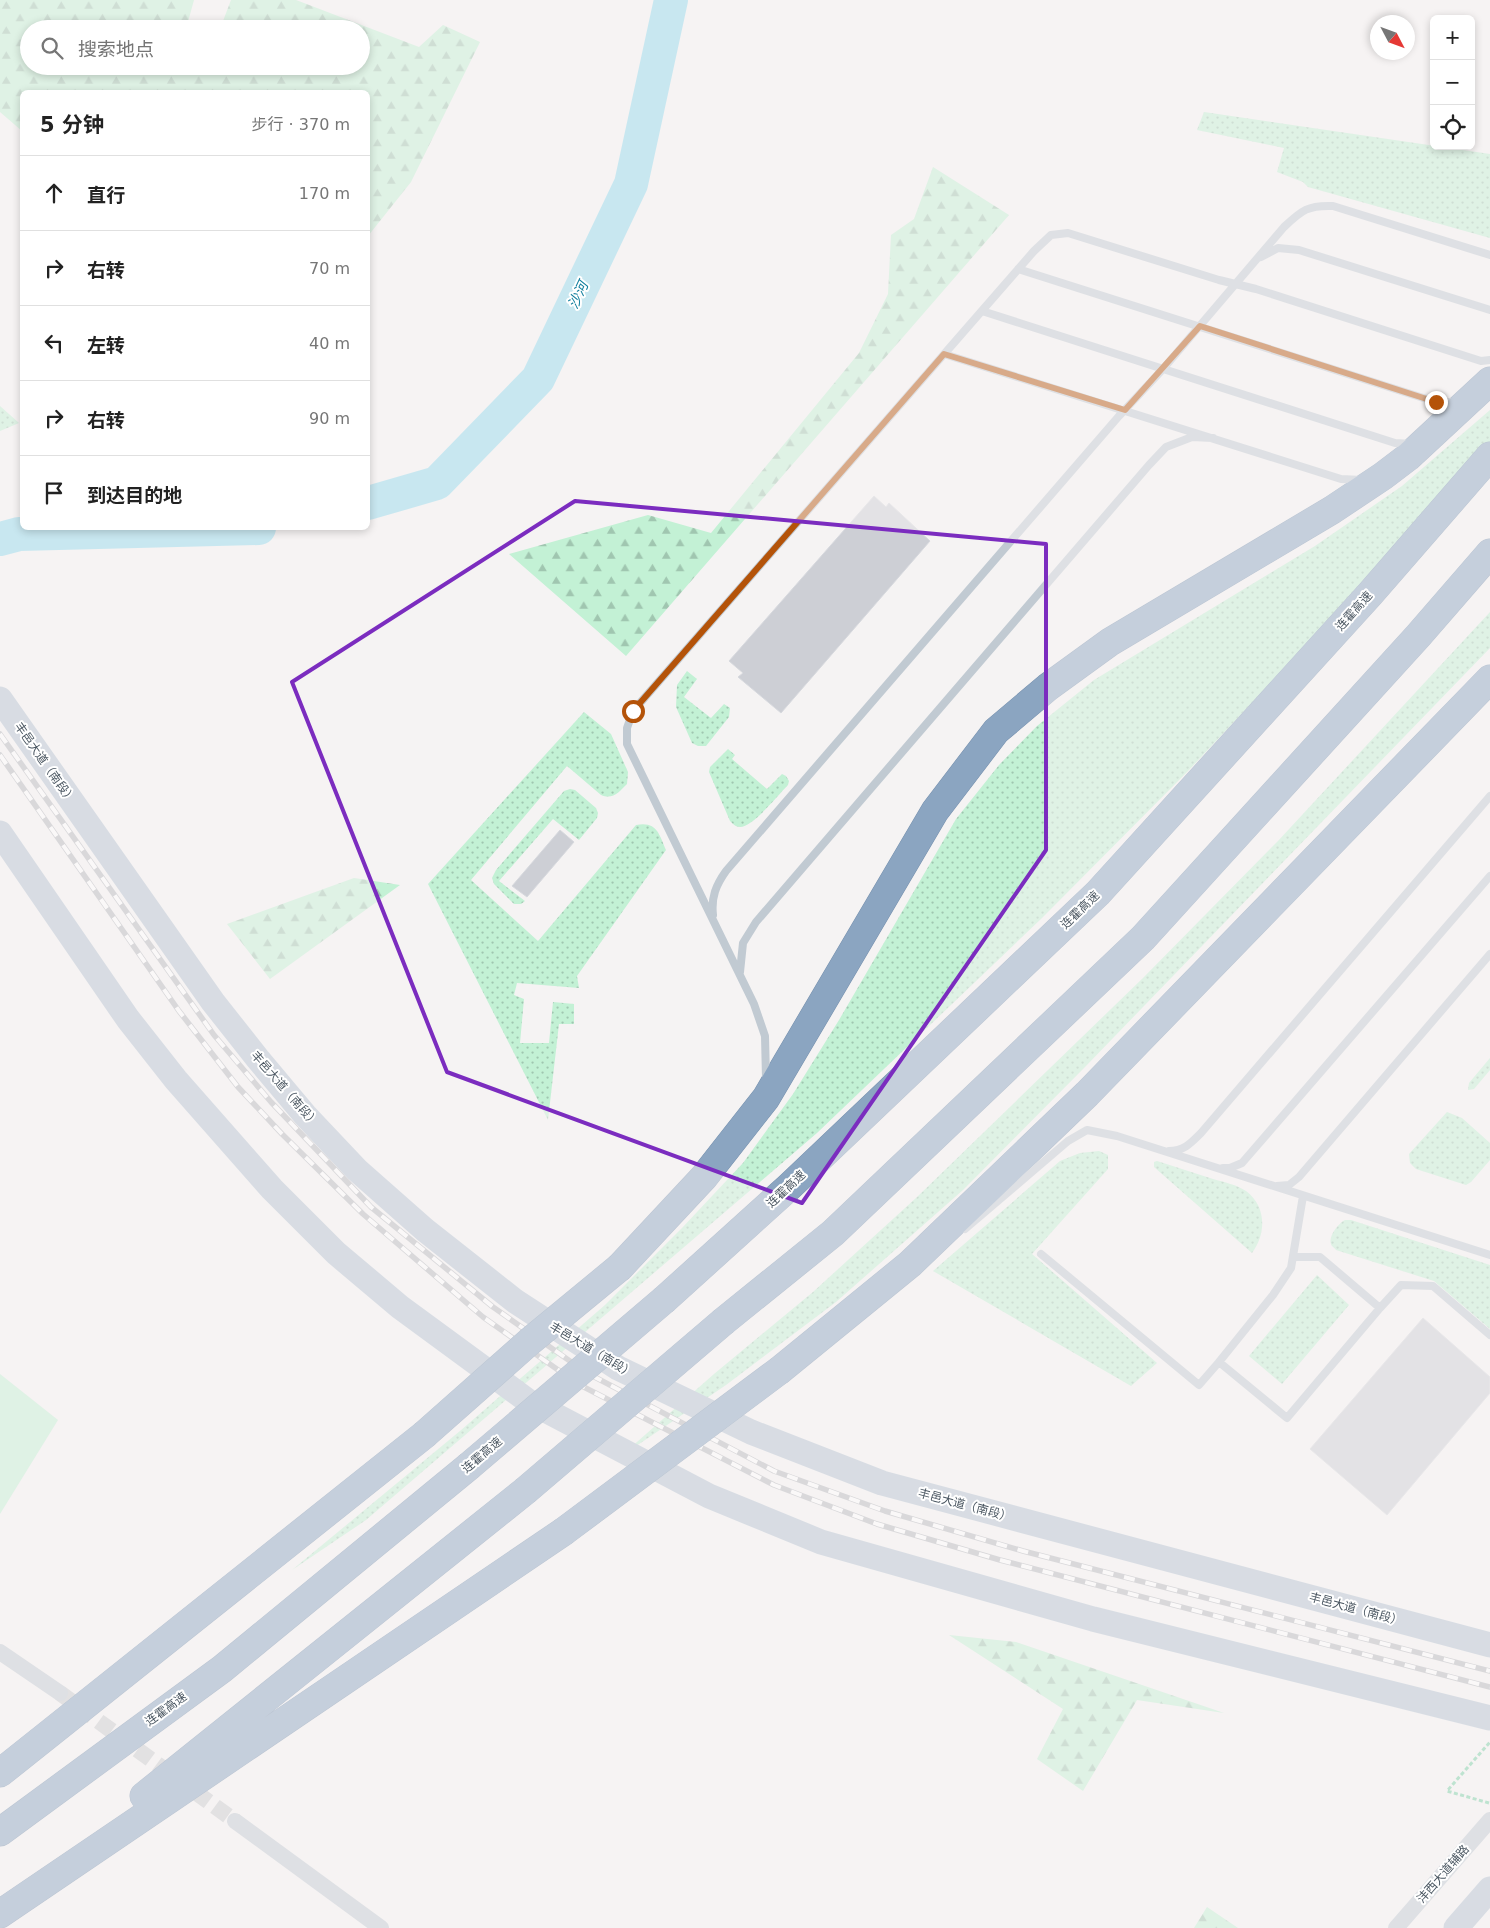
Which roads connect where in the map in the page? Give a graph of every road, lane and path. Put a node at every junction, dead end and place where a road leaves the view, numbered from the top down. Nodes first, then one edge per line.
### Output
1 (1490, 255) edge
2 (1256, 260) junction
3 (1018, 270) junction
4 (1235, 284) junction
5 (1490, 310) edge
6 (982, 311) junction
7 (1200, 326) junction
8 (944, 354) junction
9 (1490, 360) edge
10 (1163, 369) junction
11 (1482, 389) edge
12 (1125, 410) junction
13 (1430, 437) junction
14 (1213, 438) junction
15 (1490, 456) edge
16 (1383, 476) junction
17 (1490, 553) edge
18 (1490, 679) edge
19 (0, 699) edge
20 (1490, 796) edge
21 (7, 843) edge
22 (1490, 876) edge
23 (714, 922) junction
24 (1490, 954) edge
25 (740, 972) junction
26 (752, 1115) junction
27 (1160, 1150) junction
28 (1216, 1168) junction
29 (1273, 1186) junction
30 (1303, 1196) junction
31 (958, 1234) dead end
32 (1041, 1254) dead end
33 (1490, 1255) edge
34 (1293, 1257) junction
35 (923, 1264) dead end
36 (878, 1290) junction
37 (1380, 1308) junction
38 (1490, 1335) edge
39 (1219, 1362) junction
40 (1490, 1645) edge
41 (0, 1652) edge
42 (60, 1693) tunnel mouth
43 (1490, 1718) edge
44 (1490, 1742) edge
45 (0, 1773) edge
46 (1490, 1803) edge
47 (1490, 1820) edge
48 (235, 1821) tunnel mouth
49 (0, 1832) edge
50 (1490, 1889) edge
51 (0, 1912) edge
52 (380, 1928) edge
53 (1396, 1928) edge
54 (1456, 1928) edge

1 - 2 lane
2 - 4 lane
2 - 5 lane
3 - 4 lane
3 - 6 lane
3 - 7 lane
4 - 7 lane
4 - 9 lane
6 - 8 lane
6 - 10 lane
7 - 10 lane
7 - 11 lane
8 - 12 lane
8 - 23 lane
10 - 12 lane
10 - 13 lane
11 - 13 highway
12 - 14 lane
12 - 23 lane
13 - 16 highway
14 - 16 lane
14 - 25 lane
15 - 49 highway, 连霍高速, bridge
16 - 26 highway
17 - 51 highway, bridge
18 - 36 highway
19 - 40 main road, 丰邑大道（南段）
20 - 27 lane
21 - 43 main road
22 - 28 lane
23 - 25 lane
24 - 29 lane
25 - 26 lane
26 - 45 highway, bridge
27 - 28 lane
27 - 31 lane
28 - 29 lane
29 - 30 lane
30 - 33 lane
30 - 34 lane
32 - 39 lane
34 - 37 lane
34 - 39 lane
35 - 36 lane
36 - 51 highway, bridge
37 - 38 lane
37 - 39 lane
41 - 42 street
44 - 46 path
47 - 53 street, 沣西大道辅路
48 - 52 street
50 - 54 main road

